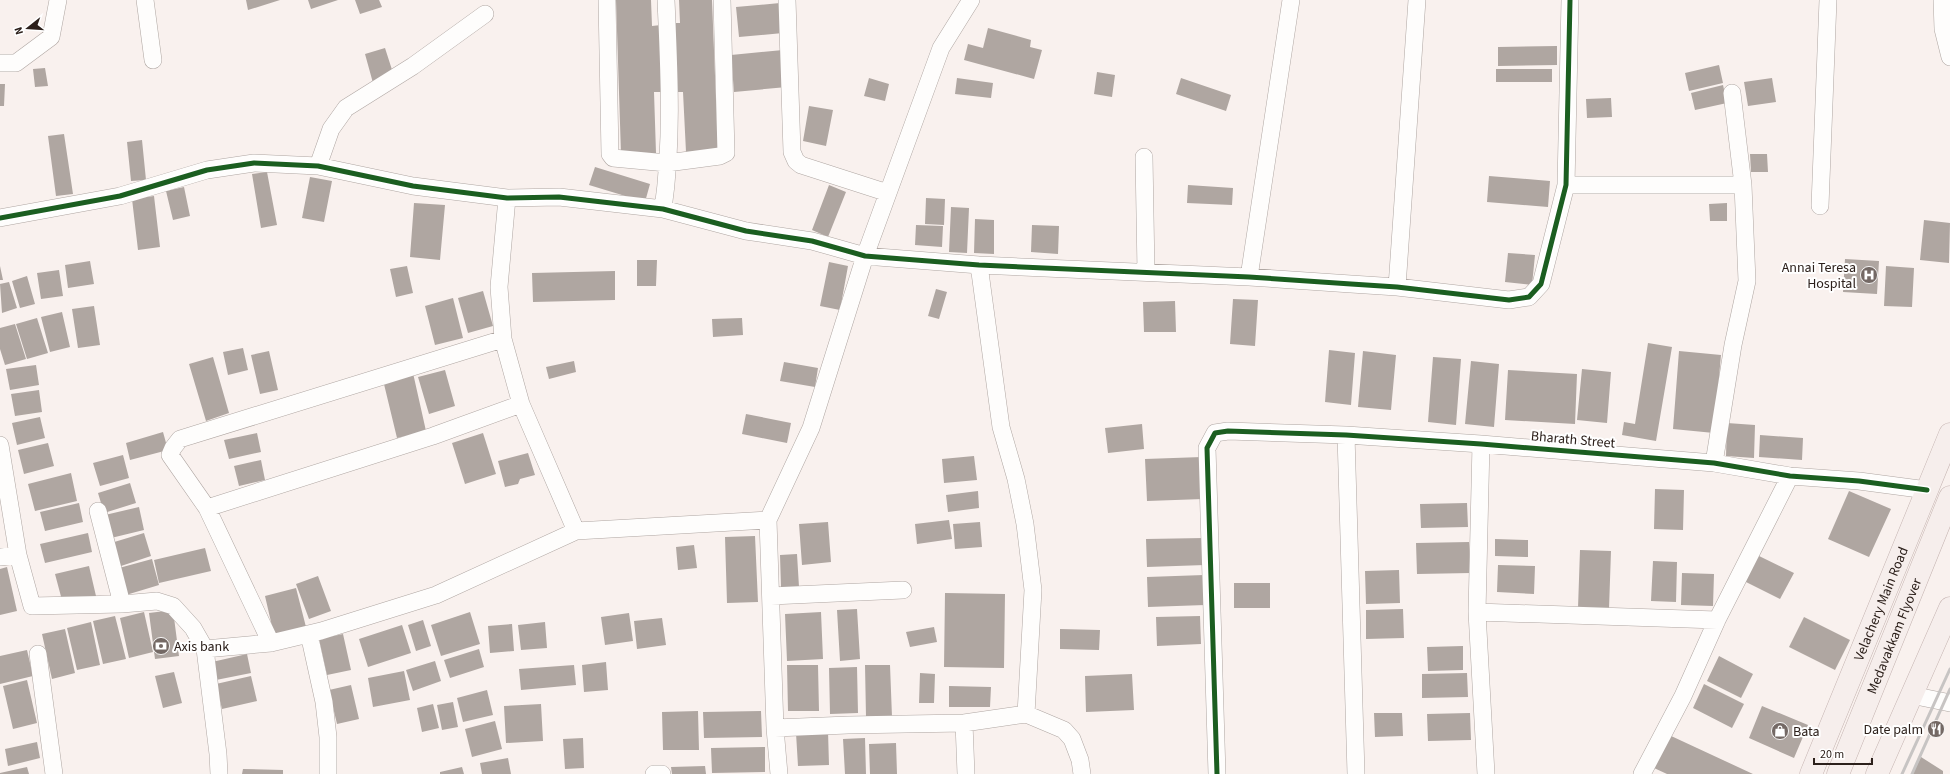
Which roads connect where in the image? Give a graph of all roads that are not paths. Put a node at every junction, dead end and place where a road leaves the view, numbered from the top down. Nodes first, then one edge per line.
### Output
1 (58, 0) edge
2 (145, 0) edge
3 (607, 0) edge
4 (666, 0) edge
5 (722, 0) edge
6 (787, 0) edge
7 (971, 0) edge
8 (1291, 0) edge
9 (1418, 0) edge
10 (1570, 0) edge
11 (1828, 0) edge
12 (1942, 0) edge
13 (485, 14) dead end
14 (1950, 57) edge
15 (153, 60) dead end
16 (0, 63) edge
17 (1732, 92) dead end
18 (1144, 157) dead end
19 (667, 163) junction
20 (318, 166) junction
21 (1566, 185) junction
22 (1743, 185) junction
23 (888, 193) junction
24 (507, 198) junction
25 (1820, 206) dead end
26 (662, 209) junction
27 (0, 218) edge
28 (865, 256) junction
29 (979, 265) junction
30 (1146, 272) junction
31 (1249, 277) junction
32 (1397, 287) junction
33 (502, 339) junction
34 (522, 404) junction
35 (1950, 434) edge
36 (1346, 435) junction
37 (1481, 444) junction
38 (0, 445) edge
39 (1714, 463) junction
40 (1790, 476) junction
41 (1927, 490) junction
42 (1950, 497) edge
43 (207, 508) junction
44 (98, 511) dead end
45 (768, 520) junction
46 (576, 531) junction
47 (18, 555) junction
48 (0, 557) edge
49 (903, 590) dead end
50 (771, 596) junction
51 (122, 604) junction
52 (1950, 608) edge
53 (1477, 612) junction
54 (1717, 620) junction
55 (309, 634) junction
56 (271, 643) junction
57 (204, 649) junction
58 (38, 654) dead end
59 (1911, 695) junction
60 (1950, 703) edge
61 (1026, 714) junction
62 (964, 723) junction
63 (775, 728) junction
64 (54, 774) edge
65 (219, 774) edge
66 (328, 774) edge
67 (654, 774) edge
68 (662, 774) edge
69 (779, 774) edge
70 (966, 774) edge
71 (1082, 774) edge
72 (1217, 774) edge
73 (1356, 774) edge
74 (1486, 774) edge
75 (1642, 774) edge
76 (1811, 774) edge
77 (1838, 774) edge
78 (1877, 774) edge

1 - 16 street
2 - 15 street
3 - 19 street
4 - 19 street
5 - 19 street
6 - 23 street
7 - 23 street
8 - 31 street
9 - 32 street
10 - 21 street
11 - 25 street
12 - 14 street
13 - 20 street
17 - 22 street
18 - 30 street
19 - 26 street
20 - 24 street
20 - 27 street
21 - 22 street
21 - 32 street
22 - 39 street
23 - 28 street
24 - 26 street
24 - 33 street
26 - 28 street
28 - 29 street
28 - 45 street
29 - 30 street
29 - 61 street
30 - 31 street
31 - 32 street
33 - 34 street
33 - 43 street
34 - 43 street
34 - 46 street
35 - 41 main road, Velachery Main Road
36 - 37 street, Bharath Street
36 - 72 street, Bharath Street
36 - 73 street
37 - 39 street, Bharath Street
37 - 53 street
38 - 47 street
39 - 40 street, Bharath Street
40 - 41 street, Bharath Street
40 - 54 street
41 - 76 main road, Velachery Main Road
42 - 77 main road, Medavakkam Flyover
43 - 56 street
44 - 51 street
45 - 46 street
45 - 50 street
46 - 55 street
47 - 48 street
47 - 51 street
49 - 50 street
50 - 63 street
51 - 57 street
52 - 59 main road
53 - 54 street
53 - 74 street
54 - 75 street
55 - 56 street
55 - 66 street
56 - 57 street
57 - 65 street
58 - 64 street
59 - 60 street
59 - 78 main road
61 - 62 street
61 - 71 street
62 - 63 street
62 - 70 street
63 - 69 street
67 - 68 street

